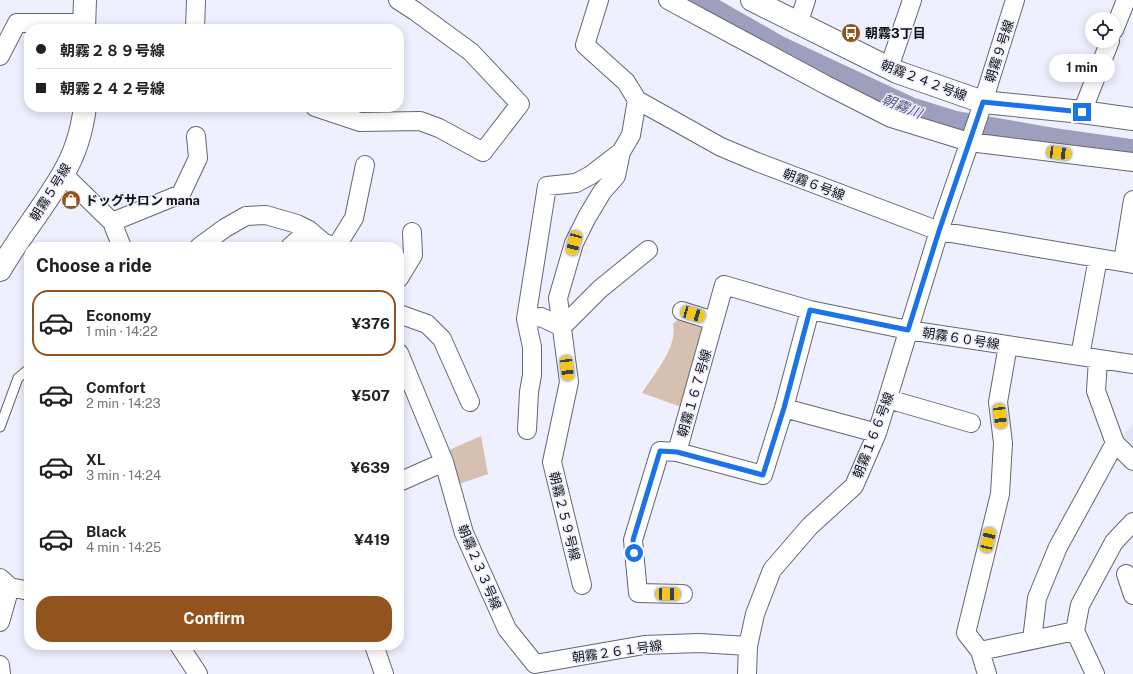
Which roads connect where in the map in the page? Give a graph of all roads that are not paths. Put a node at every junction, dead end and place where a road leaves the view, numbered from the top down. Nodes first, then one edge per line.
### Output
1 (85, 0) edge
2 (196, 0) edge
3 (398, 0) edge
4 (599, 0) edge
5 (668, 0) edge
6 (752, 0) edge
7 (806, 0) edge
8 (912, 0) edge
9 (1015, 0) edge
10 (1126, 0) edge
11 (1121, 12) edge
12 (39, 24) edge
13 (84, 24) edge
14 (195, 24) edge
15 (798, 24) junction
16 (1107, 48) edge
17 (1, 50) edge
18 (889, 68) junction
19 (637, 100) junction
20 (980, 110) junction
21 (84, 112) edge
22 (330, 112) edge
23 (1082, 112) junction
24 (1133, 119) edge
25 (196, 136) dead end
26 (970, 139) junction
27 (621, 152) junction
28 (1133, 162) edge
29 (365, 165) dead end
30 (63, 174) junction
31 (1133, 200) edge
32 (112, 222) junction
33 (309, 230) junction
34 (939, 231) junction
35 (412, 232) dead end
36 (120, 242) edge
37 (206, 242) edge
38 (296, 242) edge
39 (323, 242) edge
40 (338, 242) edge
41 (648, 250) dead end
42 (1098, 258) junction
43 (1128, 263) edge
44 (0, 270) edge
45 (404, 270) edge
46 (810, 310) junction
47 (682, 311) dead end
48 (404, 316) edge
49 (526, 319) junction
50 (714, 320) junction
51 (562, 327) junction
52 (908, 330) junction
53 (1008, 345) junction
54 (1080, 356) junction
55 (1098, 359) junction
56 (1133, 364) edge
57 (404, 365) edge
58 (24, 373) edge
59 (888, 399) junction
60 (470, 402) dead end
61 (784, 408) junction
62 (971, 423) dead end
63 (0, 427) edge
64 (527, 430) dead end
65 (877, 433) junction
66 (1115, 443) junction
67 (677, 452) junction
68 (1133, 461) edge
69 (444, 462) junction
70 (404, 480) edge
71 (1133, 522) edge
72 (1126, 574) dead end
73 (5, 583) edge
74 (582, 585) dead end
75 (24, 589) edge
76 (683, 594) dead end
77 (1133, 595) edge
78 (0, 622) edge
79 (1075, 631) junction
80 (1032, 640) junction
81 (748, 646) junction
82 (182, 650) edge
83 (376, 650) edge
84 (980, 651) junction
85 (0, 664) edge
86 (535, 664) joint
87 (0, 674) edge
88 (198, 674) edge
89 (384, 674) edge
90 (748, 674) edge
91 (987, 674) edge
92 (1095, 674) edge

1 - 13 street
2 - 14 street
3 - 22 street
4 - 19 street, 朝霧６号線
5 - 26 street
6 - 15 street, 朝霧２４２号線
7 - 15 street
8 - 18 street
9 - 20 street, 朝霧９号線
10 - 11 street
12 - 17 street
15 - 18 street, 朝霧２４２号線
16 - 23 street
18 - 20 street, 朝霧２４２号線
19 - 27 street
19 - 34 street, 朝霧６号線
20 - 23 street, 朝霧２４２号線
20 - 26 street, 朝霧６０号線
21 - 30 street, 朝霧５号線
23 - 24 street, 朝霧２４２号線
25 - 32 street
26 - 28 street
26 - 34 street, 朝霧６０号線
27 - 49 street
27 - 51 street, 朝霧２５９号線
29 - 40 street
30 - 32 street
30 - 44 street, 朝霧５号線
31 - 43 street
32 - 36 street
33 - 37 street
33 - 38 street
33 - 39 street
34 - 42 street, 朝霧６号線
34 - 52 street, 朝霧６０号線
35 - 45 street
41 - 51 street
42 - 43 street, 朝霧６号線
42 - 54 street
46 - 50 street, 朝霧１６７号線
46 - 52 street, 朝霧１６７号線
46 - 61 street, 朝霧１６７号線
47 - 50 street
48 - 60 street
49 - 51 street
49 - 64 street
50 - 67 street, 朝霧１６７号線
51 - 74 street, 朝霧２５９号線
52 - 53 street, 朝霧６０号線
52 - 59 street, 朝霧１６６号線
53 - 54 street, 朝霧６０号線
53 - 84 street
54 - 55 street, 朝霧６０号線
55 - 56 street, 朝霧６０号線
55 - 66 street
57 - 69 street, 朝霧２３３号線
58 - 63 lane
59 - 62 street
59 - 65 street, 朝霧１６６号線
61 - 65 street
61 - 67 street, 朝霧１６７号線
65 - 81 street, 朝霧１６６号線
66 - 68 street
66 - 80 street
67 - 76 street
69 - 70 street
69 - 86 street, 朝霧２３３号線
71 - 79 street
72 - 77 street
73 - 75 street
73 - 78 street
79 - 80 street
79 - 92 street
80 - 84 street
81 - 86 street, 朝霧２６１号線
81 - 90 street, 朝霧１６６号線
82 - 88 street
83 - 89 street
84 - 91 street
85 - 87 street

